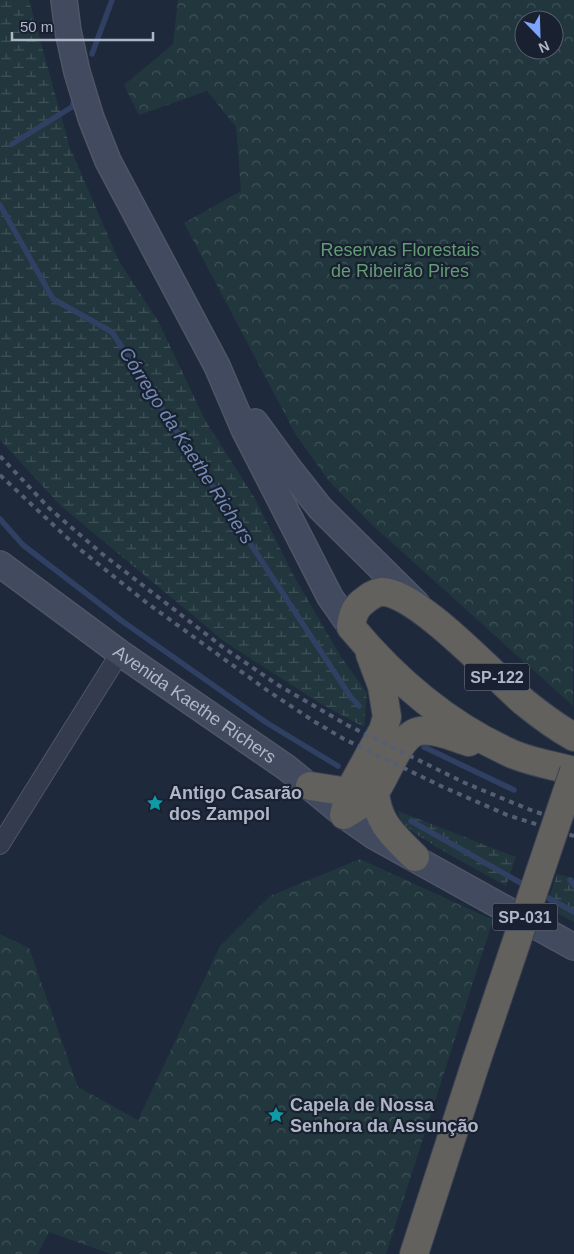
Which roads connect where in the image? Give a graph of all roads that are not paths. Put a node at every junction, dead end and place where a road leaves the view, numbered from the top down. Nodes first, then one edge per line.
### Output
1 (64, 0) edge
2 (217, 366) junction
3 (0, 564) edge
4 (425, 612) junction
5 (359, 636) junction
6 (120, 653) junction
7 (574, 737) edge
8 (509, 753) junction
9 (574, 771) edge
10 (310, 786) junction
11 (363, 790) junction
12 (344, 815) junction
13 (0, 845) edge
14 (414, 858) junction
15 (574, 947) edge
16 (414, 1254) edge

1 - 2 main road, SP-122
2 - 4 main road, SP-122
2 - 5 main road, SP-122
3 - 6 main road, Avenida Kaethe Richers
4 - 5 highway
4 - 7 highway, SP-122
5 - 8 highway, SP-122
5 - 11 highway
6 - 10 main road, Avenida Kaethe Richers
6 - 13 street
8 - 9 highway, SP-122
8 - 11 highway
9 - 16 highway, SP-031, bridge
10 - 11 highway
10 - 12 main road, Avenida Kaethe Richers
11 - 12 highway
11 - 14 highway
12 - 14 main road, Avenida Kaethe Richers
14 - 15 main road, Avenida Kaethe Richers

